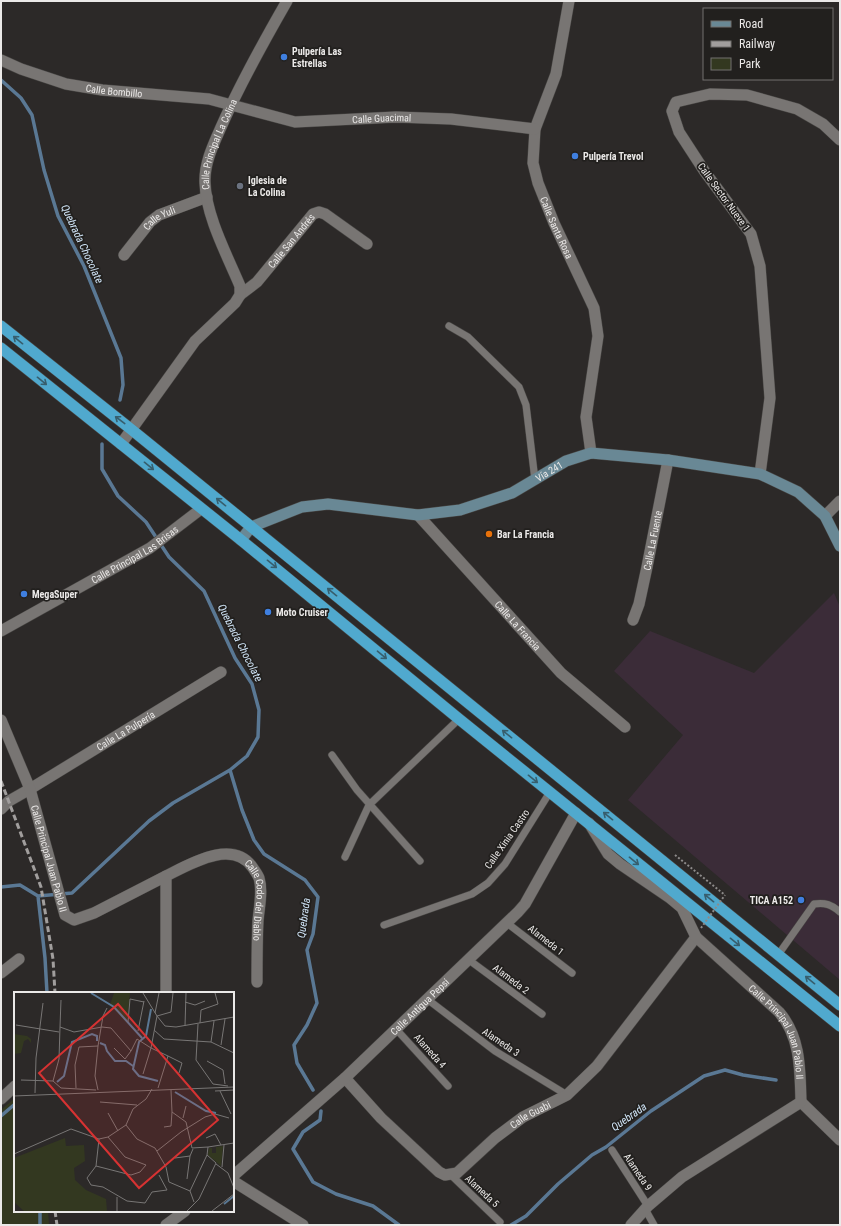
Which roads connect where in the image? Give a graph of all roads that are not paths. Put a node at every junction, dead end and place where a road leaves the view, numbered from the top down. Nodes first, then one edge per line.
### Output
1 (287, 1) edge
2 (569, 1) edge
3 (1, 60) edge
4 (231, 105) junction
5 (535, 129) junction
6 (840, 140) edge
7 (207, 197) junction
8 (367, 244) dead end
9 (124, 255) dead end
10 (240, 295) junction
11 (1, 326) edge
12 (449, 326) dead end
13 (1, 348) edge
14 (132, 430) junction
15 (121, 444) junction
16 (591, 453) junction
17 (668, 460) junction
18 (760, 474) junction
19 (534, 480) junction
20 (840, 501) edge
21 (201, 509) junction
22 (418, 516) junction
23 (825, 516) junction
24 (251, 527) junction
25 (241, 540) junction
26 (840, 546) edge
27 (633, 620) dead end
28 (1, 631) edge
29 (221, 672) dead end
30 (459, 719) junction
31 (1, 720) edge
32 (625, 727) dead end
33 (332, 755) dead end
34 (30, 789) junction
35 (550, 792) junction
36 (369, 805) junction
37 (1, 809) edge
38 (576, 813) junction
39 (589, 824) junction
40 (345, 857) dead end
41 (420, 861) dead end
42 (166, 876) junction
43 (840, 912) edge
44 (507, 923) junction
45 (384, 925) dead end
46 (698, 932) junction
47 (778, 955) junction
48 (19, 959) dead end
49 (469, 960) junction
50 (1, 973) edge
51 (572, 973) dead end
52 (257, 982) dead end
53 (166, 992) edge
54 (427, 999) junction
55 (840, 1004) edge
56 (542, 1014) dead end
57 (840, 1026) edge
58 (396, 1029) junction
59 (345, 1078) junction
60 (448, 1086) dead end
61 (14, 1087) edge
62 (567, 1096) junction
63 (1, 1099) edge
64 (801, 1102) junction
65 (840, 1140) edge
66 (612, 1150) dead end
67 (234, 1175) edge
68 (451, 1175) junction
69 (234, 1182) edge
70 (647, 1207) junction
71 (184, 1212) edge
72 (500, 1222) dead end
73 (166, 1225) edge
74 (303, 1225) edge
75 (631, 1225) edge
76 (654, 1225) edge

1 - 4 street, Calle Principal La Colina
2 - 5 street, Calle Santa Rosa
3 - 4 street, Calle Bombillo
4 - 5 street, Calle Guacimal
4 - 7 street, Calle Principal La Colina
5 - 16 street, Calle Santa Rosa
6 - 18 street, Calle Sector Nueve 1
7 - 9 street, Calle Yuli
7 - 10 street, Calle Principal La Colina
8 - 10 street, Calle San Andrés
10 - 14 street
14 -> 11 highway
12 - 19 lane
13 -> 15 highway
14 - 15 street
24 -> 14 highway
15 -> 21 highway
16 - 17 main road, Vía 241
16 - 19 main road, Vía 241
17 - 18 main road, Vía 241
17 - 27 street, Calle La Fuente
18 - 23 main road, Vía 241
19 - 22 main road, Vía 241
20 - 23 street
21 - 25 highway
21 - 28 street, Calle Principal Las Brisas
22 - 24 main road, Vía 241
22 - 32 street, Calle La Francia
23 - 26 main road, Vía 241
24 - 25 main road
47 -> 24 highway
25 -> 30 highway
29 - 34 street, Calle La Pulpería
30 -> 35 highway
30 - 36 lane
31 - 34 street
33 - 36 lane
34 - 37 street
34 - 42 street, Calle Principal Juan Pablo II
35 - 38 highway
35 - 45 lane, Calle Xinia Castro
36 - 40 lane
36 - 41 lane
38 - 39 highway
38 - 44 street, Calle Antigua Pepsi
39 - 46 street, Calle Principal Juan Pablo II
39 -> 57 highway
42 - 52 street, Calle Codo del Diablo
42 - 53 street
43 - 47 lane
44 - 49 street, Calle Antigua Pepsi
44 - 51 lane, Alameda 1
46 - 62 street, Calle Guabi
46 - 64 street, Calle Principal Juan Pablo II
55 -> 47 highway
48 - 50 street
49 - 54 street, Calle Antigua Pepsi
49 - 56 lane, Alameda 2
54 - 58 street, Calle Antigua Pepsi
54 - 62 lane, Alameda 3
58 - 59 street, Calle Antigua Pepsi
58 - 60 lane, Alameda 4
59 - 67 street, Calle Antigua Pepsi
59 - 68 street
61 - 63 street
62 - 68 street, Calle Guabi
64 - 65 street
64 - 70 street
66 - 70 lane, Alameda 9
68 - 72 lane, Alameda 5
69 - 74 street
70 - 75 street
70 - 76 lane, Alameda 9
71 - 73 street

